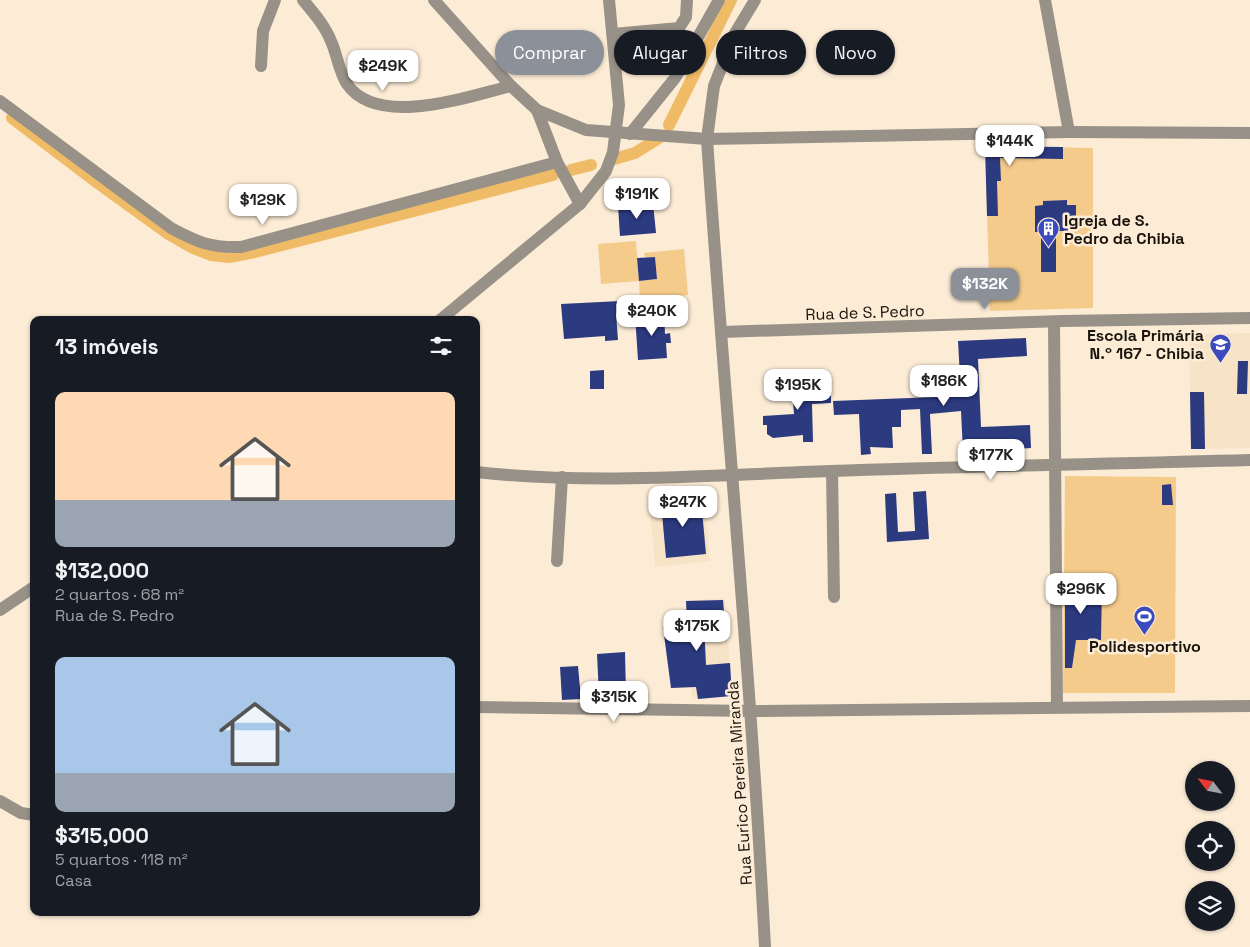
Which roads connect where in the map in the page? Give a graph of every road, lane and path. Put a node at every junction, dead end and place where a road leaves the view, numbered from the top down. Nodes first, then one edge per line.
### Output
1 (274, 0) edge
2 (303, 0) edge
3 (434, 0) edge
4 (609, 0) edge
5 (687, 0) edge
6 (719, 0) edge
7 (755, 0) edge
8 (1045, 0) edge
9 (613, 34) junction
10 (260, 66) dead end
11 (511, 86) junction
12 (0, 101) edge
13 (537, 110) junction
14 (1069, 132) junction
15 (1250, 133) edge
16 (616, 134) junction
17 (630, 134) junction
18 (707, 140) junction
19 (557, 162) junction
20 (580, 204) junction
21 (445, 316) edge
22 (1250, 318) edge
23 (1054, 322) junction
24 (721, 332) junction
25 (1250, 460) edge
26 (1056, 466) junction
27 (832, 471) junction
28 (480, 472) edge
29 (731, 475) junction
30 (562, 477) junction
31 (556, 561) dead end
32 (30, 590) edge
33 (834, 597) dead end
34 (0, 610) edge
35 (1250, 706) edge
36 (480, 707) edge
37 (1057, 708) junction
38 (752, 711) junction
39 (0, 801) edge
40 (30, 814) edge
41 (765, 947) edge

1 - 10 street
2 - 11 street
3 - 11 street
4 - 9 street
5 - 9 street
6 - 17 street
7 - 18 street, Rua Eurico Pereira Miranda
8 - 14 street
9 - 16 street
11 - 13 street
12 - 19 street
13 - 16 street
13 - 19 street
14 - 15 street
14 - 18 street
16 - 17 street
16 - 20 street
17 - 18 street
18 - 24 street, Rua Eurico Pereira Miranda
19 - 20 street
20 - 21 street
22 - 23 street, Rua de S. Pedro
23 - 24 street, Rua de S. Pedro
23 - 26 street
24 - 29 street, Rua Eurico Pereira Miranda
25 - 26 street
26 - 27 street
26 - 37 street
27 - 29 street
27 - 33 street
28 - 30 street
29 - 30 street
29 - 38 street, Rua Eurico Pereira Miranda
30 - 31 street
32 - 34 street
35 - 37 street
36 - 38 street
37 - 38 street
38 - 41 street, Rua Eurico Pereira Miranda
39 - 40 street

